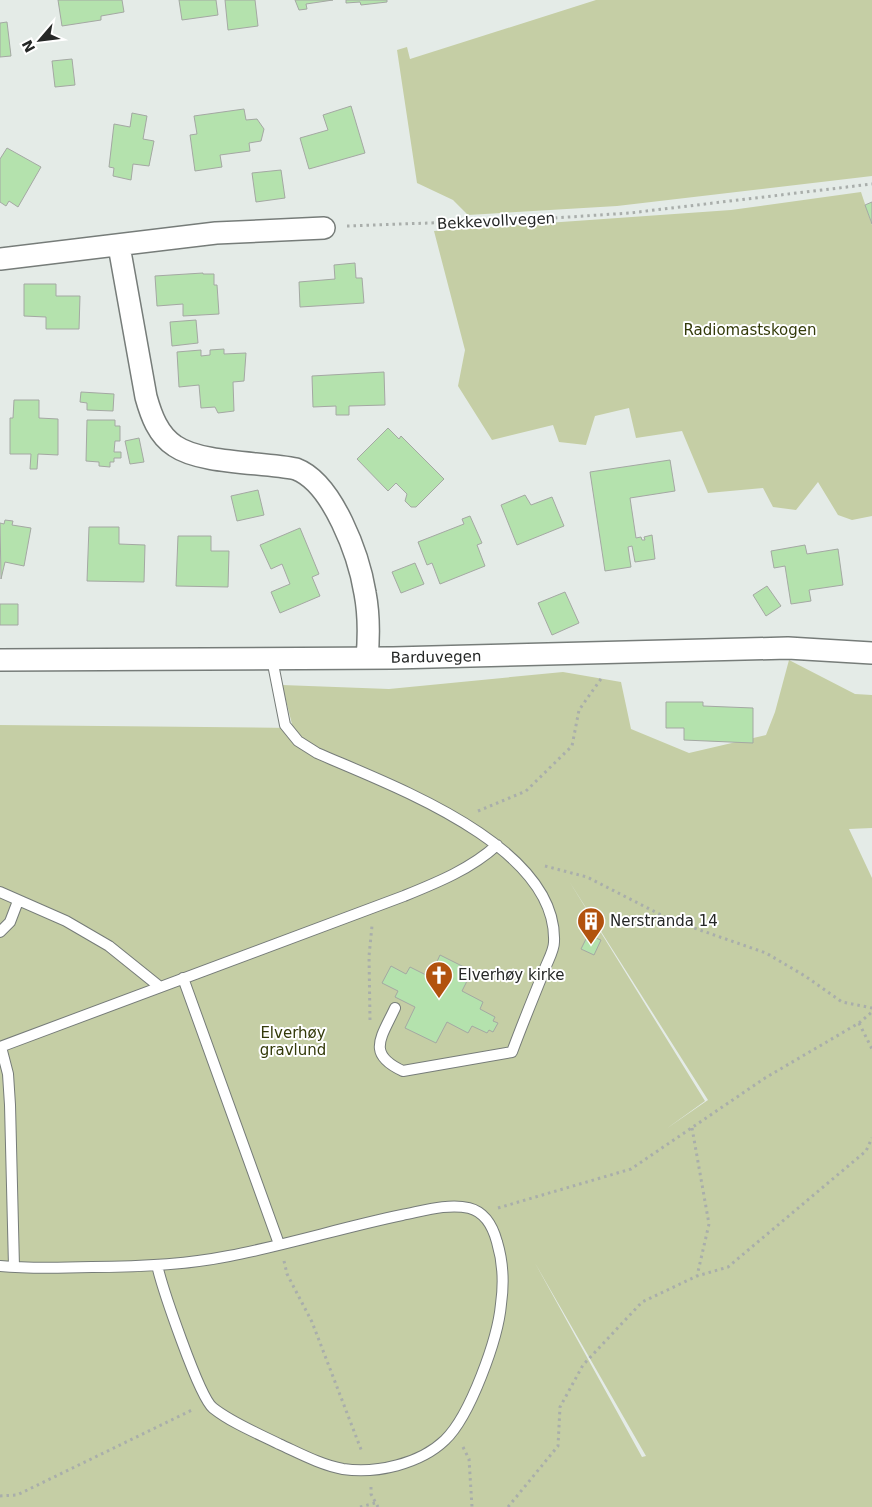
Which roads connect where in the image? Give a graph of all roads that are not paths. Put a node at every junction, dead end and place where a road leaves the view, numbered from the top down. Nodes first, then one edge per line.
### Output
1 (324, 228) road end
2 (119, 246) junction
3 (0, 259) edge
4 (872, 653) edge
5 (367, 658) junction
6 (272, 659) junction
7 (0, 660) edge
8 (497, 845) junction
9 (0, 892) edge
10 (18, 901) junction
11 (0, 932) edge
12 (183, 978) junction
13 (160, 987) junction
14 (395, 1008) dead end
15 (1, 1047) edge
16 (278, 1244) junction
17 (157, 1265) junction
18 (0, 1266) edge
19 (14, 1267) junction

1 - 2 street
2 - 3 street
2 - 5 street
4 - 5 street, Barduvegen
5 - 6 street, Barduvegen
6 - 7 street, Barduvegen
6 - 8 lane
8 - 12 lane
8 - 14 lane
9 - 10 lane
10 - 11 lane
10 - 13 lane
12 - 13 lane
12 - 16 lane
13 - 15 lane
15 - 19 lane
16 - 17 lane
16 - 17 lane
17 - 19 lane
18 - 19 lane

